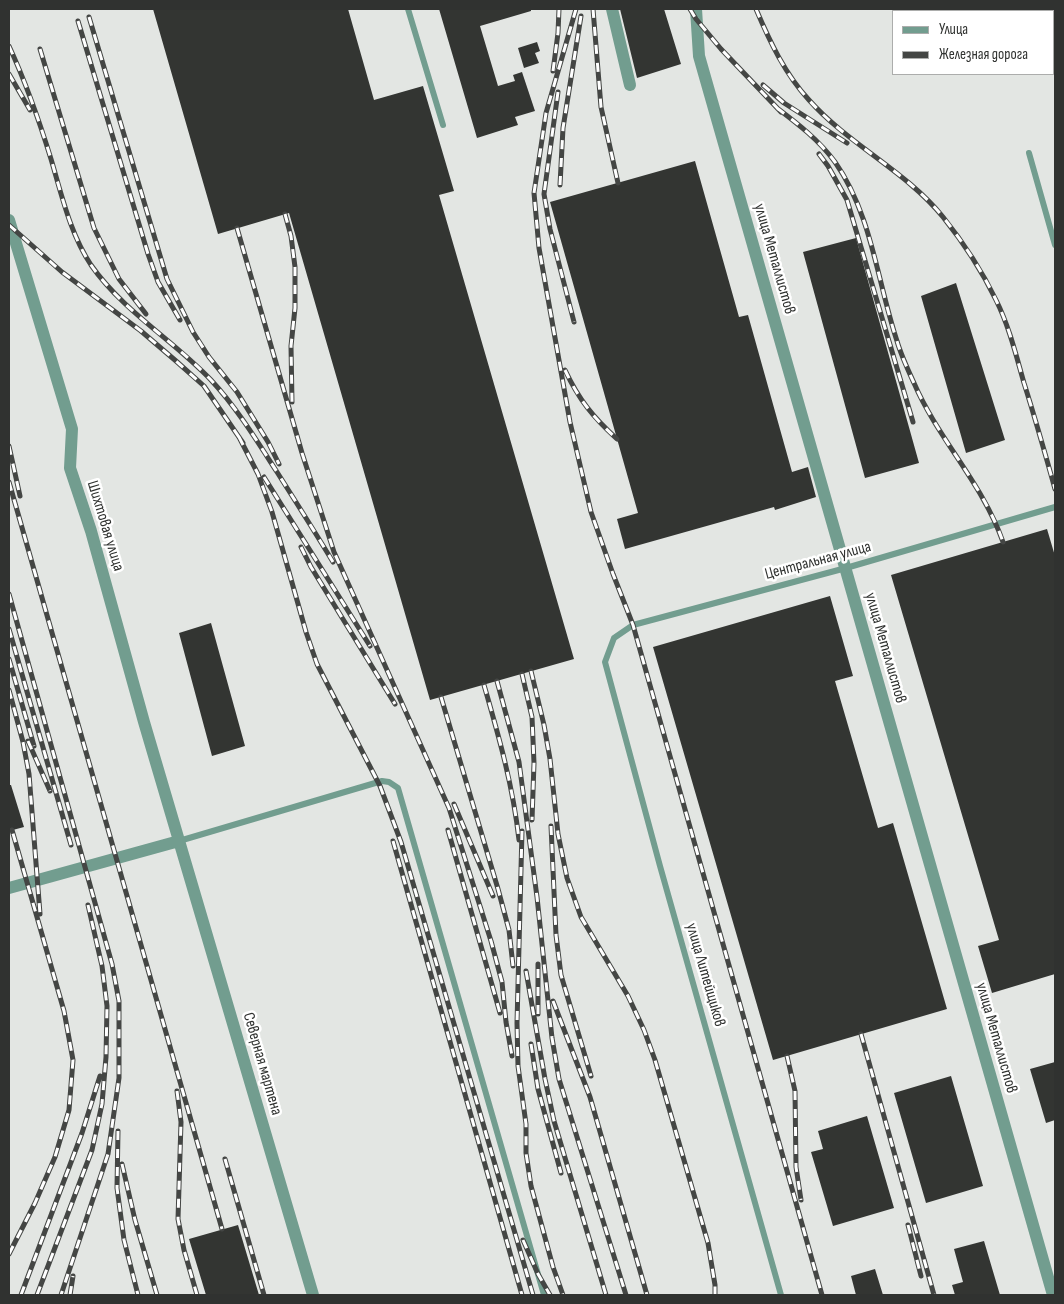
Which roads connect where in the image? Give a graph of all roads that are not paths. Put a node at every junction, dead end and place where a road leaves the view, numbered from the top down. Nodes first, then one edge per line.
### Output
1 (408, 9) edge
2 (612, 9) edge
3 (696, 9) edge
4 (630, 85) dead end
5 (444, 125) dead end
6 (1029, 153) dead end
7 (9, 220) edge
8 (1055, 246) edge
9 (1055, 507) edge
10 (846, 568) junction
11 (605, 662) joint
12 (179, 841) junction
13 (9, 888) edge
14 (313, 1295) edge
15 (544, 1295) edge
16 (781, 1295) edge
17 (1053, 1295) edge

1 - 5 lane
2 - 4 street
3 - 10 street, улица Металлистов
6 - 8 lane
7 - 12 street, Шихтовая улица
9 - 10 lane, Центральная улица
10 - 11 lane, Центральная улица
10 - 17 street, улица Металлистов
11 - 16 lane, улица Литейщиков
12 - 13 street
12 - 14 street, Северная мартена
12 - 15 lane

